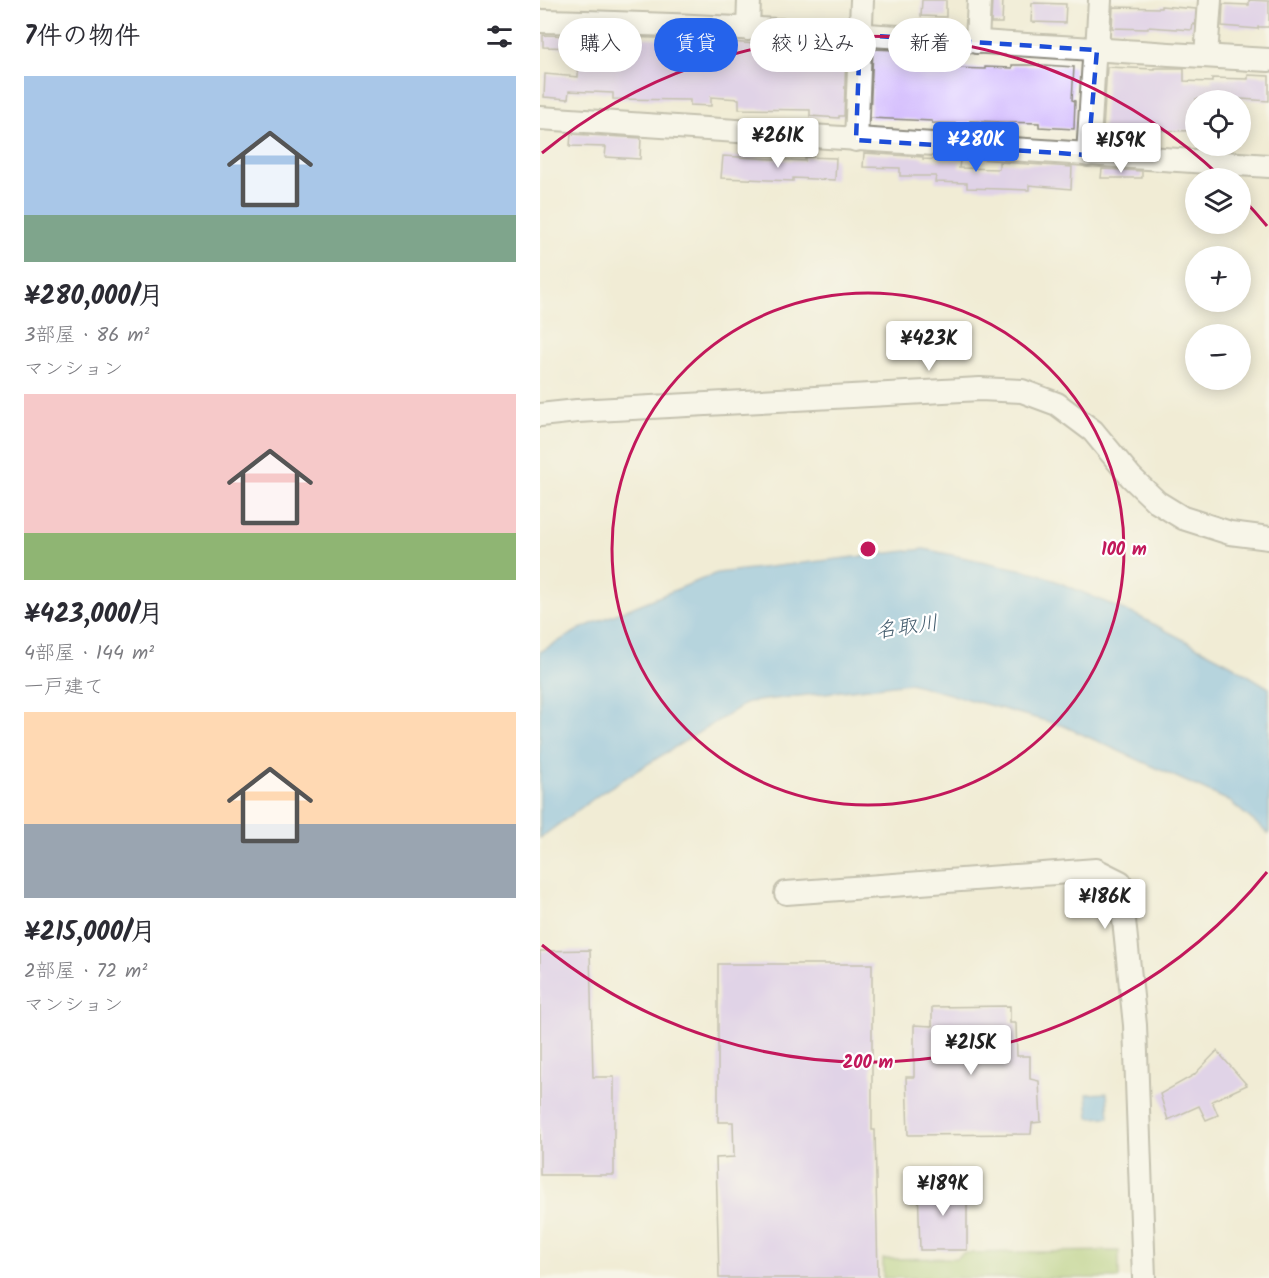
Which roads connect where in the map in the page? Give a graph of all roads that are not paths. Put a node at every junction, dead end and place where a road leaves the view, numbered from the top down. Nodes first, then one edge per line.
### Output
1 (749, 0) edge
2 (862, 0) edge
3 (980, 0) edge
4 (1100, 0) edge
5 (1210, 0) edge
6 (861, 18) edge
7 (540, 21) edge
8 (748, 29) joint
9 (876, 36) edge
10 (977, 42) junction
11 (1097, 50) junction
12 (1206, 56) junction
13 (1269, 60) edge
14 (859, 72) edge
15 (540, 118) edge
16 (856, 140) junction
17 (1088, 155) junction
18 (1269, 166) edge
19 (540, 416) edge
20 (1269, 538) edge
21 (786, 893) dead end
22 (1144, 1278) edge

1 - 8 street
2 - 6 street
3 - 10 street
4 - 11 street
5 - 12 street
7 - 8 street
9 - 10 street
10 - 11 street
11 - 12 street
11 - 17 street
12 - 13 street
14 - 16 street
15 - 16 street
16 - 17 street
17 - 18 street
19 - 20 street
21 - 22 street

